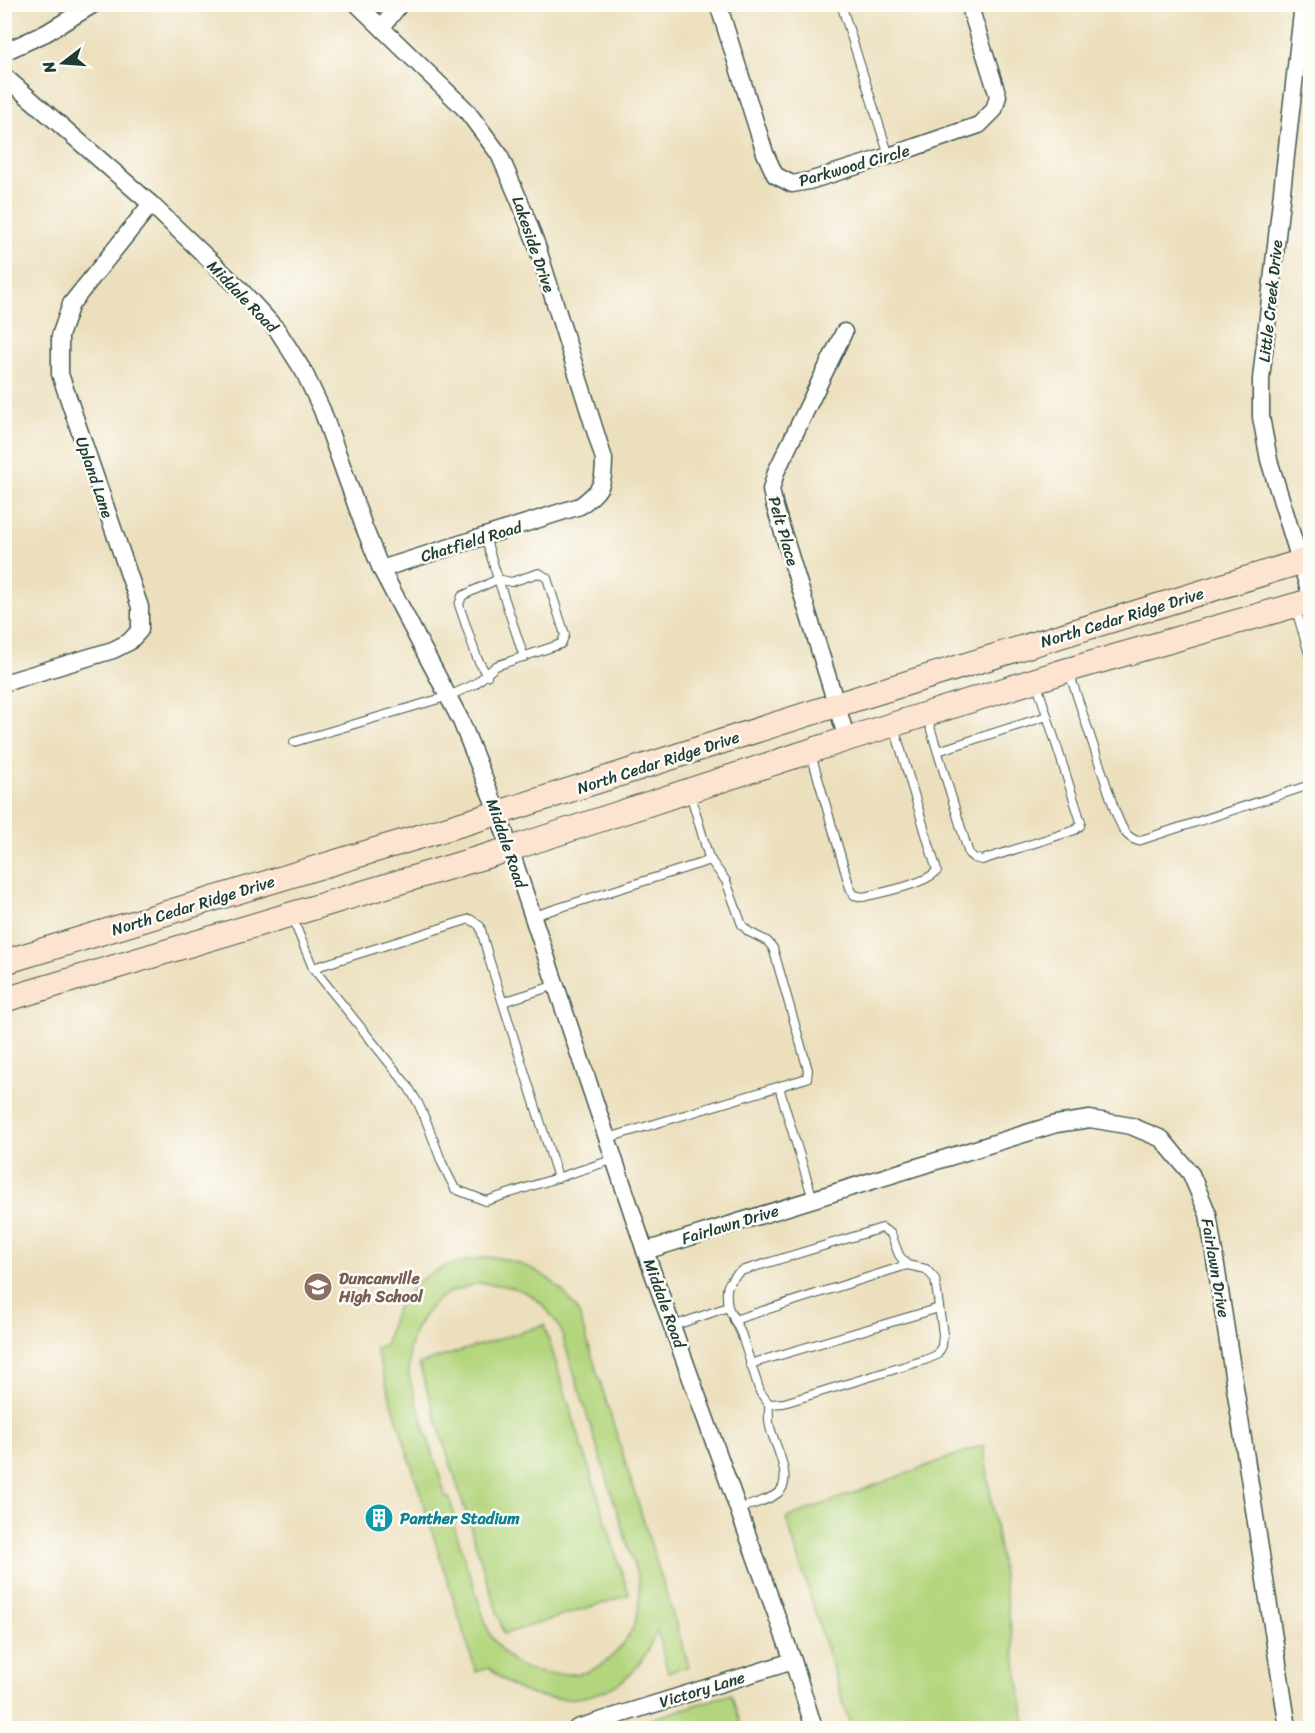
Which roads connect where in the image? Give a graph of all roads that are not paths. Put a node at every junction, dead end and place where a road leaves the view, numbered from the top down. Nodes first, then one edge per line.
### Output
1 (94, 4) edge
2 (357, 4) edge
3 (400, 4) edge
4 (718, 4) edge
5 (841, 4) edge
6 (969, 4) edge
7 (1303, 4) edge
8 (381, 27) junction
9 (4, 51) edge
10 (4, 76) edge
11 (889, 156) junction
12 (151, 204) junction
13 (844, 332) dead end
14 (560, 513) joint
15 (485, 537) junction
16 (1306, 561) edge
17 (381, 569) junction
18 (498, 579) junction
19 (1305, 600) edge
20 (524, 657) junction
21 (1311, 657) edge
22 (1068, 670) junction
23 (487, 675) junction
24 (1036, 680) junction
25 (4, 683) edge
26 (449, 696) junction
27 (836, 705) junction
28 (926, 714) junction
29 (1047, 716) junction
30 (893, 724) junction
31 (847, 739) junction
32 (294, 742) dead end
33 (810, 751) junction
34 (938, 751) junction
35 (1311, 785) edge
36 (689, 790) junction
37 (498, 813) junction
38 (510, 849) junction
39 (711, 860) junction
40 (291, 914) junction
41 (533, 916) junction
42 (4, 962) edge
43 (313, 968) junction
44 (556, 985) junction
45 (4, 1000) edge
46 (503, 1002) junction
47 (783, 1085) junction
48 (608, 1138) junction
49 (615, 1159) junction
50 (558, 1178) junction
51 (813, 1199) junction
52 (645, 1251) junction
53 (907, 1265) junction
54 (728, 1306) junction
55 (939, 1308) junction
56 (734, 1320) junction
57 (673, 1326) junction
58 (750, 1364) junction
59 (769, 1404) junction
60 (739, 1509) junction
61 (793, 1661) junction
62 (577, 1728) edge
63 (814, 1728) edge
64 (1288, 1728) edge

1 - 9 street
2 - 8 street, Lakeside Drive
3 - 8 street
4 - 11 street, Parkwood Circle
5 - 11 lane
6 - 11 street, Parkwood Circle
7 - 16 street, Little Creek Drive
8 - 14 street, Lakeside Drive
10 - 12 street, Middale Road
12 - 17 street, Middale Road
12 - 25 street, Upland Lane
13 - 27 street, Pelt Place
14 - 15 street, Chatfield Road
15 - 17 street, Chatfield Road
15 - 18 lane
16 - 19 street, Little Creek Drive
16 - 27 main road, North Cedar Ridge Drive
17 - 26 street, Middale Road
18 - 20 lane
18 - 20 lane
18 - 23 lane
19 - 21 lane
19 - 22 main road
20 - 23 lane
22 - 24 main road
22 - 35 lane
23 - 26 lane
24 - 28 main road
24 - 29 lane
26 - 32 lane
26 - 37 street, Middale Road
27 - 31 street, Pelt Place
27 - 37 main road, North Cedar Ridge Drive
28 - 30 main road
28 - 34 lane
29 - 34 lane
29 - 34 lane
30 - 31 main road
30 - 33 lane
31 - 33 main road
33 - 36 main road
36 - 38 main road
36 - 39 lane
37 - 38 street, Middale Road
37 - 42 main road, North Cedar Ridge Drive
38 - 40 main road
38 - 41 street, Middale Road
39 - 41 lane
39 - 47 lane
40 - 43 lane
40 - 45 main road
41 - 44 street, Middale Road
43 - 46 lane
43 - 50 lane
44 - 46 lane
44 - 48 street, Middale Road
46 - 50 lane
47 - 48 lane
47 - 51 lane
48 - 49 street, Middale Road
49 - 50 lane
49 - 52 street, Middale Road
51 - 52 street, Fairlawn Drive
51 - 64 street, Fairlawn Drive
52 - 57 street, Middale Road
53 - 54 lane
53 - 55 lane
53 - 56 lane
54 - 56 lane
54 - 57 lane
55 - 58 lane
55 - 59 lane
56 - 58 lane
57 - 60 street, Middale Road
58 - 59 lane
59 - 60 lane
60 - 61 street, Middale Road
61 - 62 street, Victory Lane
61 - 63 street, Middale Road

